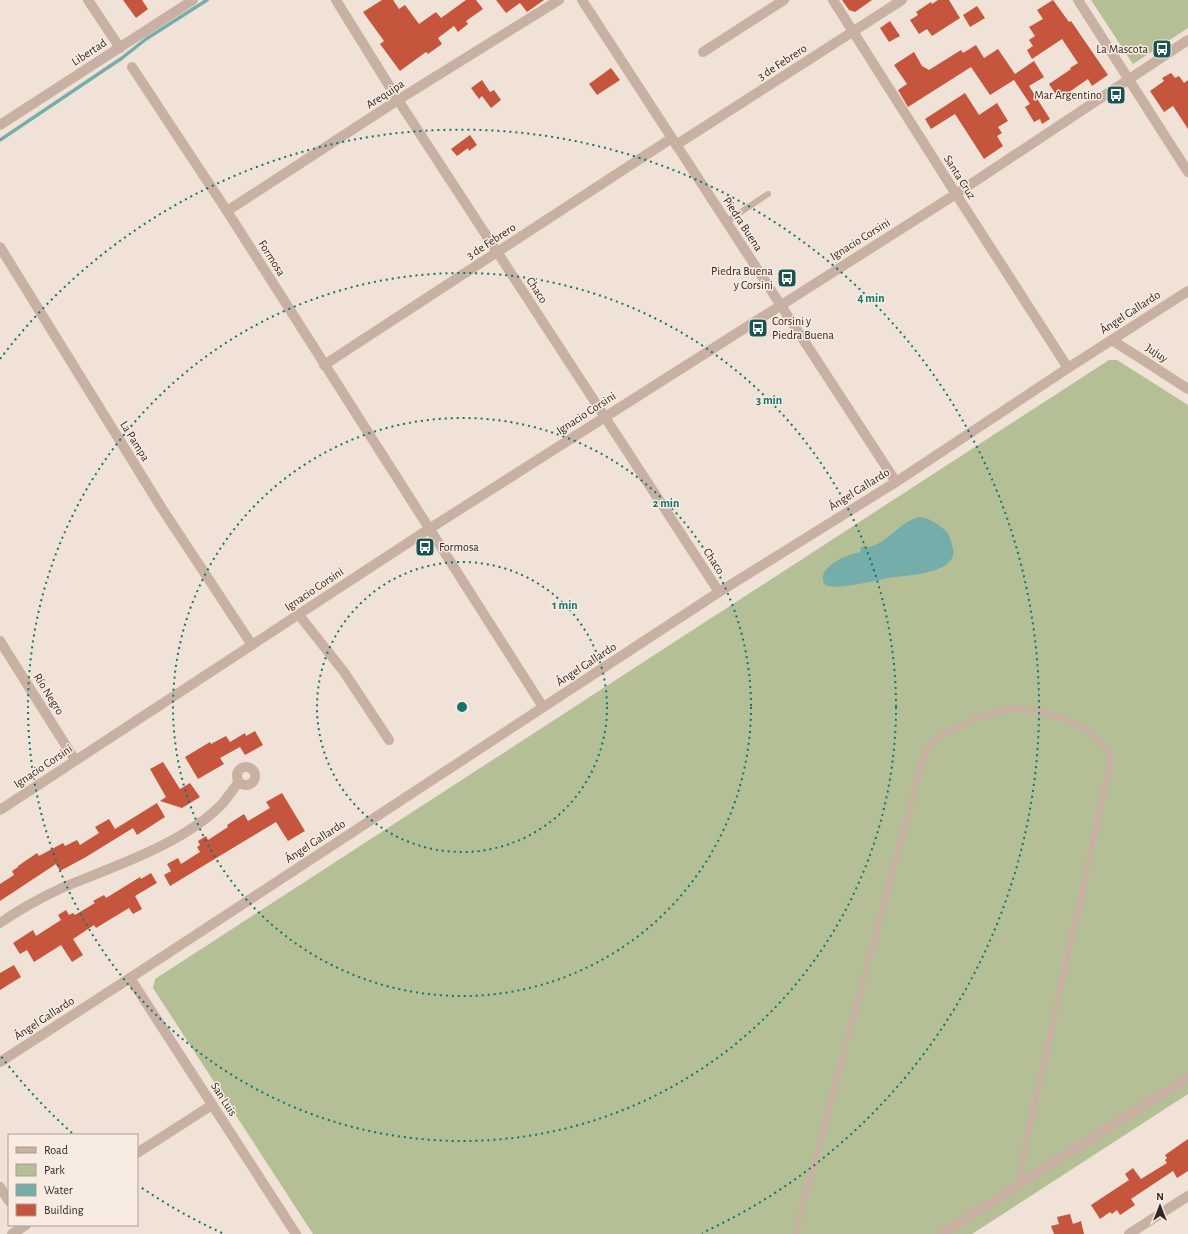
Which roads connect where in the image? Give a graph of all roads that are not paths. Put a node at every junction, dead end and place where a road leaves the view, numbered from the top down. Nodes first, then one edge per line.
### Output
1 (88, 0) edge
2 (193, 0) edge
3 (336, 0) edge
4 (559, 0) edge
5 (582, 0) edge
6 (784, 0) edge
7 (833, 0) edge
8 (902, 0) edge
9 (1078, 0) edge
10 (853, 31) junction
11 (1188, 40) edge
12 (120, 48) junction
13 (703, 52) dead end
14 (132, 67) dead end
15 (1129, 78) junction
16 (398, 100) junction
17 (0, 125) edge
18 (674, 142) junction
19 (1188, 172) edge
20 (768, 194) dead end
21 (956, 194) junction
22 (227, 211) junction
23 (726, 222) junction
24 (0, 247) edge
25 (498, 252) junction
26 (1188, 291) edge
27 (780, 305) junction
28 (1112, 340) junction
29 (324, 365) junction
30 (1068, 368) junction
31 (1188, 389) edge
32 (604, 417) junction
33 (896, 482) junction
34 (429, 528) junction
35 (719, 592) junction
36 (299, 615) junction
37 (0, 641) edge
38 (252, 645) junction
39 (543, 707) junction
40 (389, 740) dead end
41 (75, 760) junction
42 (239, 782) dead end
43 (0, 810) edge
44 (0, 923) edge
45 (130, 978) junction
46 (0, 1062) edge
47 (1188, 1076) edge
48 (212, 1105) junction
49 (138, 1152) edge
50 (1021, 1182) junction
51 (0, 1187) edge
52 (1188, 1197) edge
53 (8, 1199) edge
54 (24, 1226) edge
55 (12, 1234) edge
56 (296, 1234) edge
57 (795, 1234) edge
58 (941, 1234) edge
59 (1129, 1234) edge

1 - 12 street
2 - 12 street, Libertad
3 - 16 street, Chaco
4 - 16 street, Arequipa
5 - 18 street, Piedra Buena
6 - 13 street
7 - 10 street, Santa Cruz
8 - 10 street, 3 de Febrero
9 - 15 street
10 - 18 street, 3 de Febrero
10 - 21 street, Santa Cruz
11 - 15 street, Ignacio Corsini
12 - 17 street, Libertad
14 - 22 street, Formosa
15 - 19 street
15 - 21 street, Ignacio Corsini
16 - 22 street, Arequipa
16 - 25 street, Chaco
18 - 23 street, Piedra Buena
18 - 25 street, 3 de Febrero
20 - 23 lane
21 - 27 street, Ignacio Corsini
21 - 30 street, Santa Cruz
22 - 29 street, Formosa
23 - 27 street, Piedra Buena
24 - 38 street, La Pampa
25 - 29 street, 3 de Febrero
25 - 32 street, Chaco
26 - 28 street, Ángel Gallardo
27 - 32 street, Ignacio Corsini
27 - 33 street, Piedra Buena
28 - 30 street, Ángel Gallardo
28 - 31 street, Jujuy
29 - 34 street, Formosa
30 - 33 street, Ángel Gallardo
32 - 34 street, Ignacio Corsini
32 - 35 street, Chaco
33 - 35 street, Ángel Gallardo
34 - 36 street, Ignacio Corsini
34 - 39 street, Formosa
35 - 39 street, Ángel Gallardo
36 - 38 street, Ignacio Corsini
36 - 40 street
37 - 41 street, Río Negro
38 - 41 street, Ignacio Corsini
39 - 45 street, Ángel Gallardo
41 - 43 street, Ignacio Corsini
42 - 44 street
45 - 46 street, Ángel Gallardo
45 - 48 street, San Luis
47 - 50 street
48 - 49 street
48 - 56 street, San Luis
50 - 57 lane
50 - 58 street
51 - 53 street
52 - 59 street
54 - 55 street

